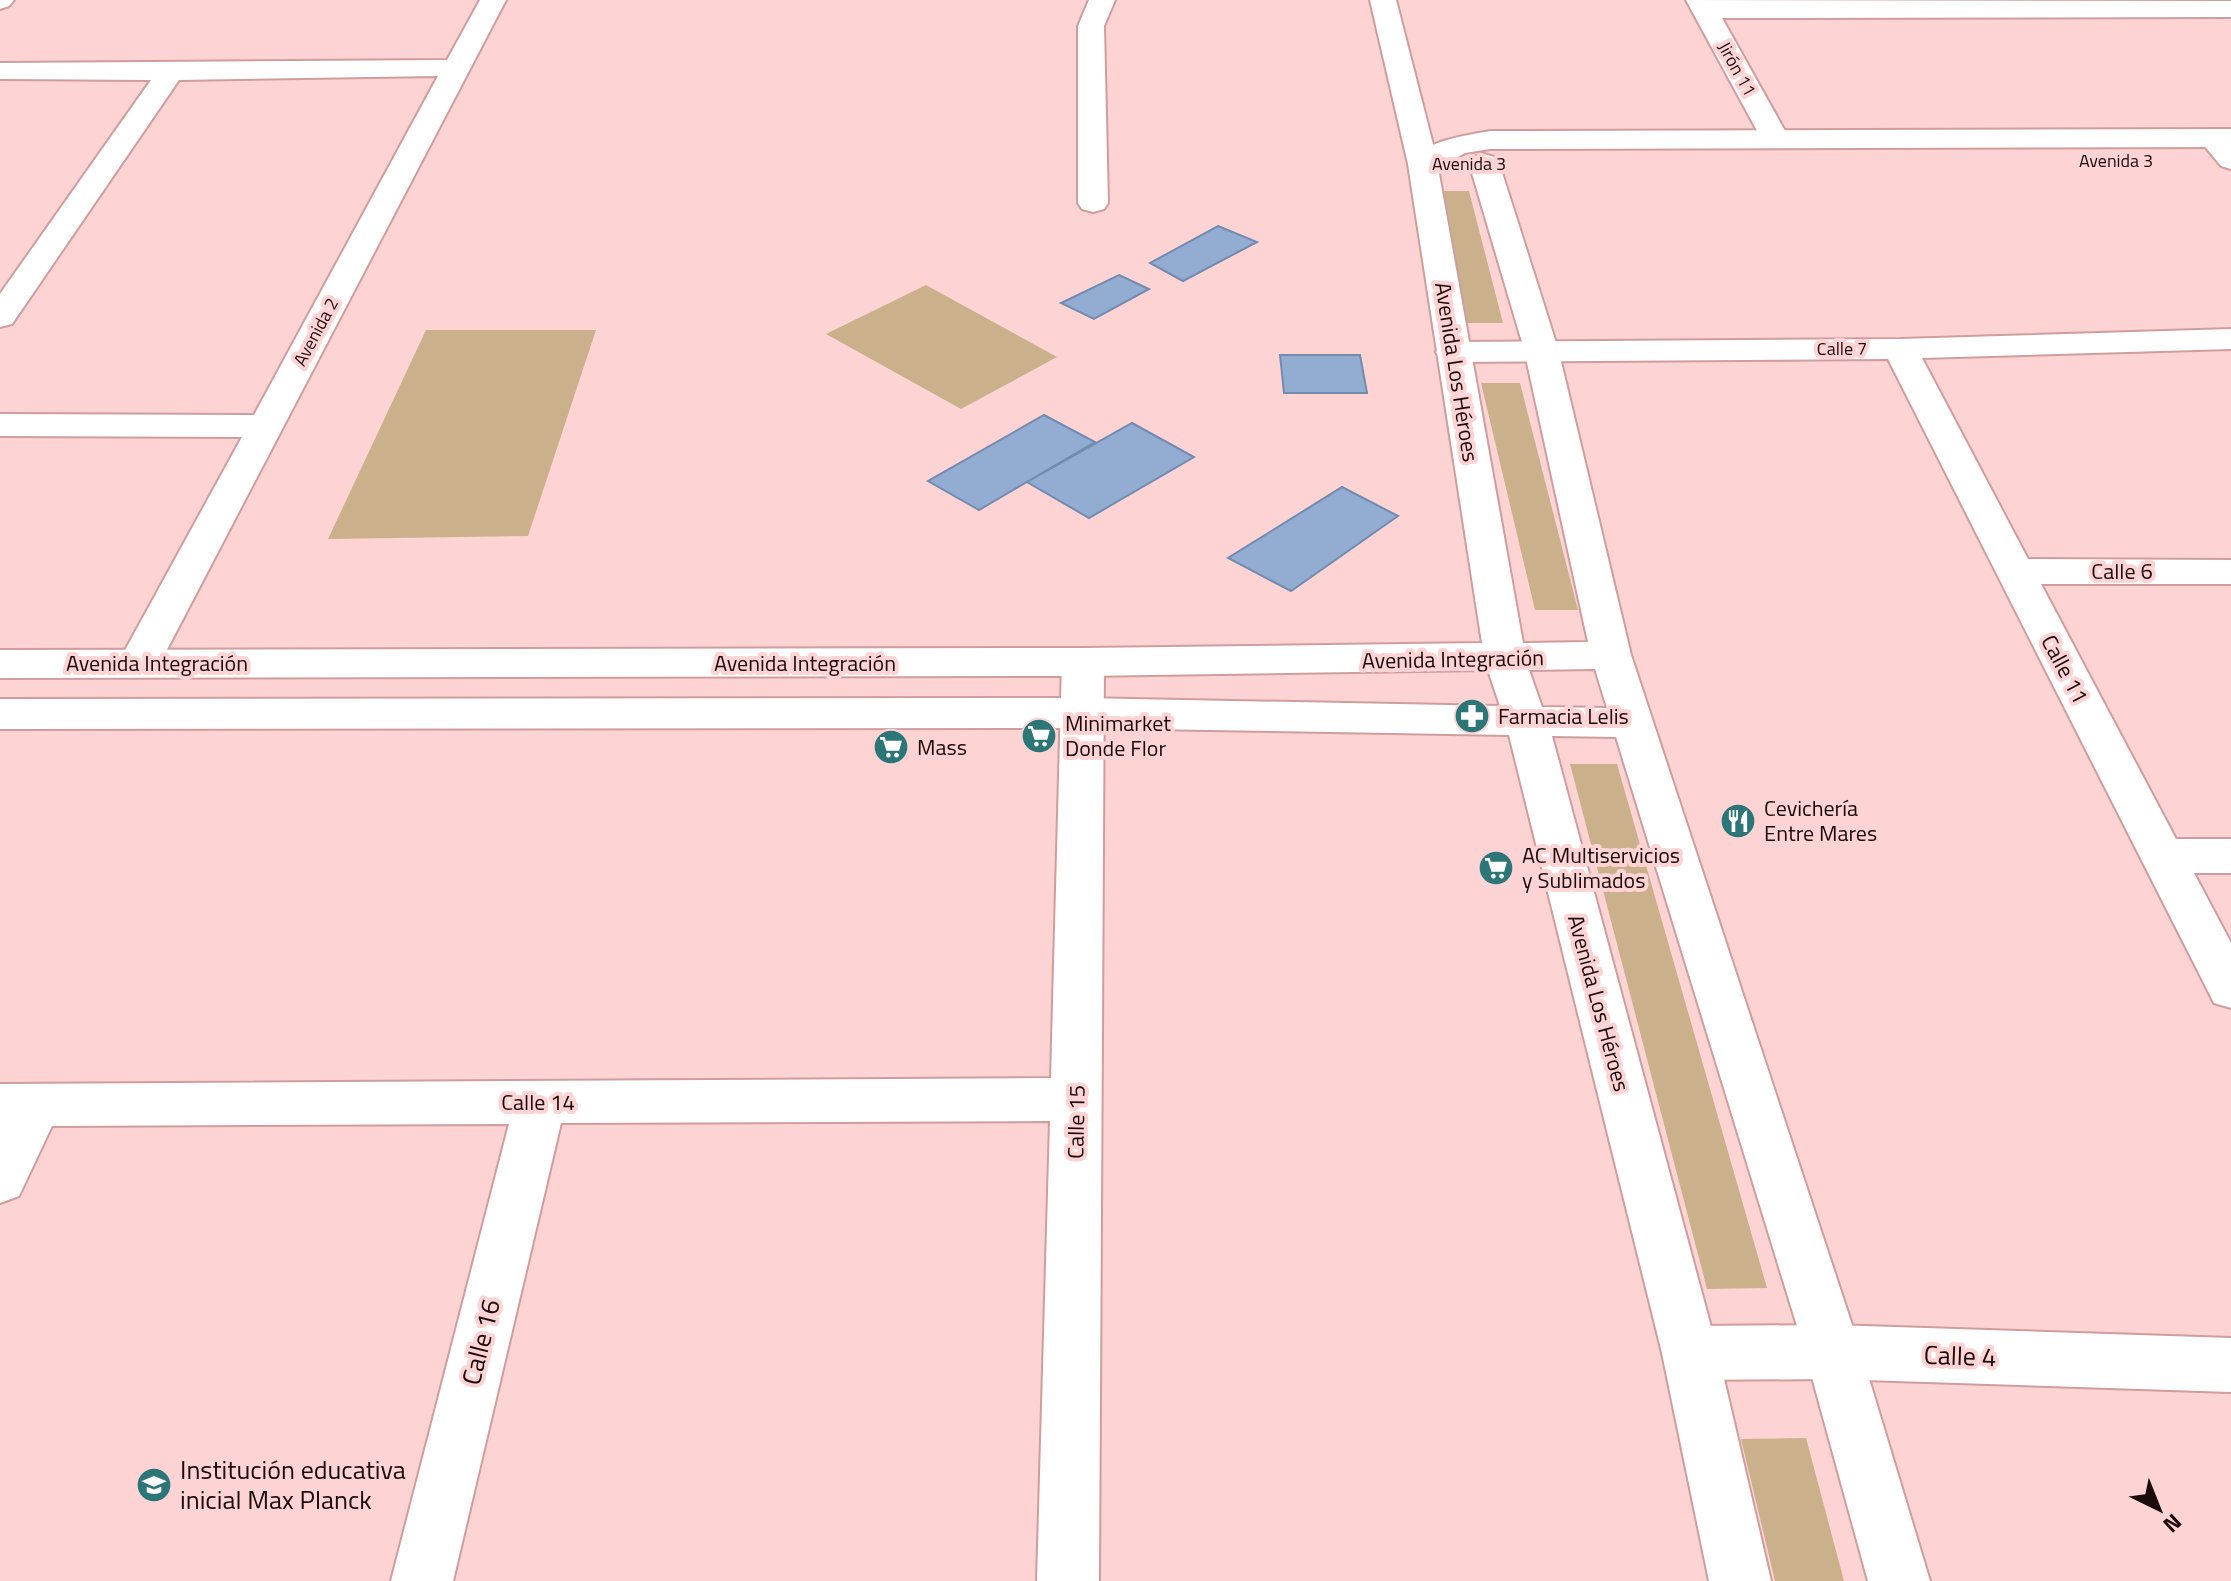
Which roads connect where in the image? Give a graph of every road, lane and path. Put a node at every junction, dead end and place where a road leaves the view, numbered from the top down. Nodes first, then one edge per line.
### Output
1 (493, 0) edge
2 (1102, 0) edge
3 (1383, 0) edge
4 (1702, 5) edge
5 (2231, 9) edge
6 (458, 68) junction
7 (0, 71) edge
8 (171, 72) junction
9 (1775, 138) junction
10 (2221, 138) edge
11 (2231, 161) edge
12 (1484, 163) junction
13 (1423, 164) junction
14 (1093, 203) dead end
15 (0, 317) edge
16 (2231, 339) edge
17 (1541, 349) junction
18 (1900, 349) junction
19 (1453, 352) junction
20 (0, 425) edge
21 (266, 426) junction
22 (2013, 571) junction
23 (2231, 572) edge
24 (1611, 655) junction
25 (1505, 659) junction
26 (1083, 662) junction
27 (139, 663) junction
28 (0, 664) edge
29 (1082, 713) junction
30 (0, 714) edge
31 (1526, 720) junction
32 (1632, 723) junction
33 (2164, 856) junction
34 (2231, 856) edge
35 (2231, 989) edge
36 (1076, 1099) junction
37 (540, 1102) junction
38 (18, 1105) edge
39 (0, 1180) edge
40 (1833, 1352) junction
41 (1690, 1353) junction
42 (2231, 1365) edge
43 (422, 1581) edge
44 (1068, 1581) edge
45 (1740, 1581) edge
46 (1899, 1581) edge

1 - 6 street, Avenida 2
2 - 14 street
3 - 13 street, Avenida Los Héroes
4 - 5 street
4 - 9 street, Jirón 11
6 - 8 street
6 - 21 street, Avenida 2
7 - 8 street
8 - 15 street
9 - 10 street, Avenida 3
9 - 13 street, Avenida 3
10 - 11 street
11 - 12 street, Avenida 3
12 - 13 street, Avenida 3
12 - 17 street
13 - 19 street, Avenida Los Héroes
16 - 18 street, Calle 7
17 - 18 street, Calle 7
17 - 19 street, Calle 7
17 - 24 street
18 - 22 street, Calle 11
19 - 25 street, Avenida Los Héroes
20 - 21 street
21 - 27 street, Avenida 2
22 - 23 street, Calle 6
22 - 33 street, Calle 11
24 - 25 street, Avenida Integración
24 - 32 street
25 - 26 street, Avenida Integración
25 - 31 street, Avenida Los Héroes
26 - 27 street, Avenida Integración
26 - 29 street, Calle 15
27 - 28 street, Avenida Integración
29 - 30 street
29 - 31 street
29 - 36 street, Calle 15
31 - 32 street
31 - 41 street, Avenida Los Héroes
32 - 40 street
33 - 34 street
33 - 35 street, Calle 11
36 - 37 street, Calle 14
36 - 44 street, Calle 15
37 - 38 street, Calle 14
37 - 43 street, Calle 16
38 - 39 street
40 - 41 street, Calle 4
40 - 42 street, Calle 4
40 - 46 street
41 - 45 street, Avenida Los Héroes

